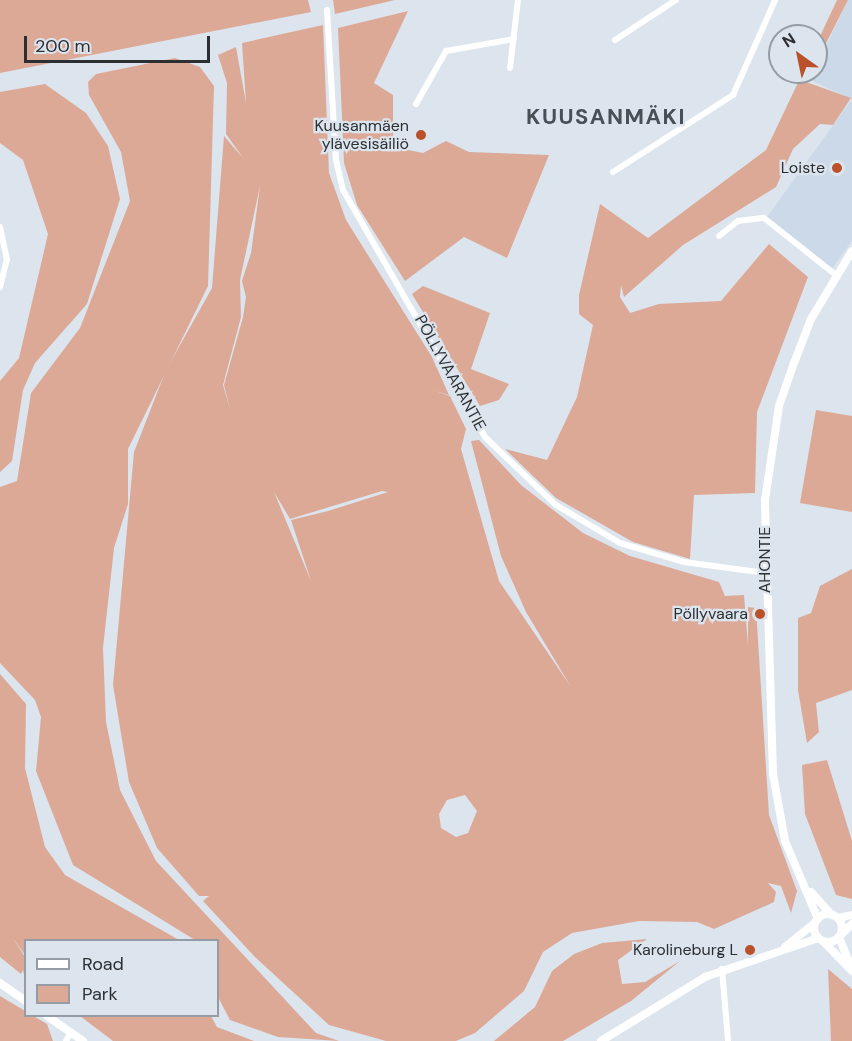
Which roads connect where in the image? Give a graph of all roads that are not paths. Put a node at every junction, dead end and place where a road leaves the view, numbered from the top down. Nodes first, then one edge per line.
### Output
1 (519, 0) edge
2 (676, 0) edge
3 (775, 0) edge
4 (327, 10) dead end
5 (514, 39) junction
6 (615, 40) dead end
7 (510, 68) dead end
8 (416, 104) dead end
9 (613, 172) dead end
10 (0, 227) edge
11 (719, 236) dead end
12 (852, 251) edge
13 (836, 276) junction
14 (0, 287) edge
15 (765, 573) junction
16 (803, 882) junction
17 (852, 915) edge
18 (835, 916) junction
19 (817, 921) junction
20 (852, 924) edge
21 (840, 936) junction
22 (820, 939) junction
23 (784, 948) junction
24 (722, 969) junction
25 (852, 970) edge
26 (0, 982) edge
27 (24, 1000) edge
28 (48, 1017) edge
29 (71, 1032) junction
30 (66, 1041) edge
31 (83, 1041) edge
32 (601, 1041) edge
33 (728, 1041) edge

1 - 5 street
2 - 6 street
3 - 9 street
4 - 15 street, PÖLLYVAARANTIE
5 - 7 street
5 - 8 street
10 - 14 street
11 - 13 street
12 - 13 street, AHONTIE
13 - 15 street, AHONTIE
15 - 16 street, AHONTIE
16 - 18 street, AHONTIE
16 - 19 street, AHONTIE
17 - 18 street
18 - 19 street
18 - 21 street
19 - 22 street, AHONTIE
19 - 23 street
20 - 21 street
21 - 22 street
21 - 25 street
22 - 23 street
22 - 25 street
23 - 24 street
24 - 32 street
24 - 33 street
26 - 27 street
28 - 29 street
29 - 30 street
29 - 31 street

